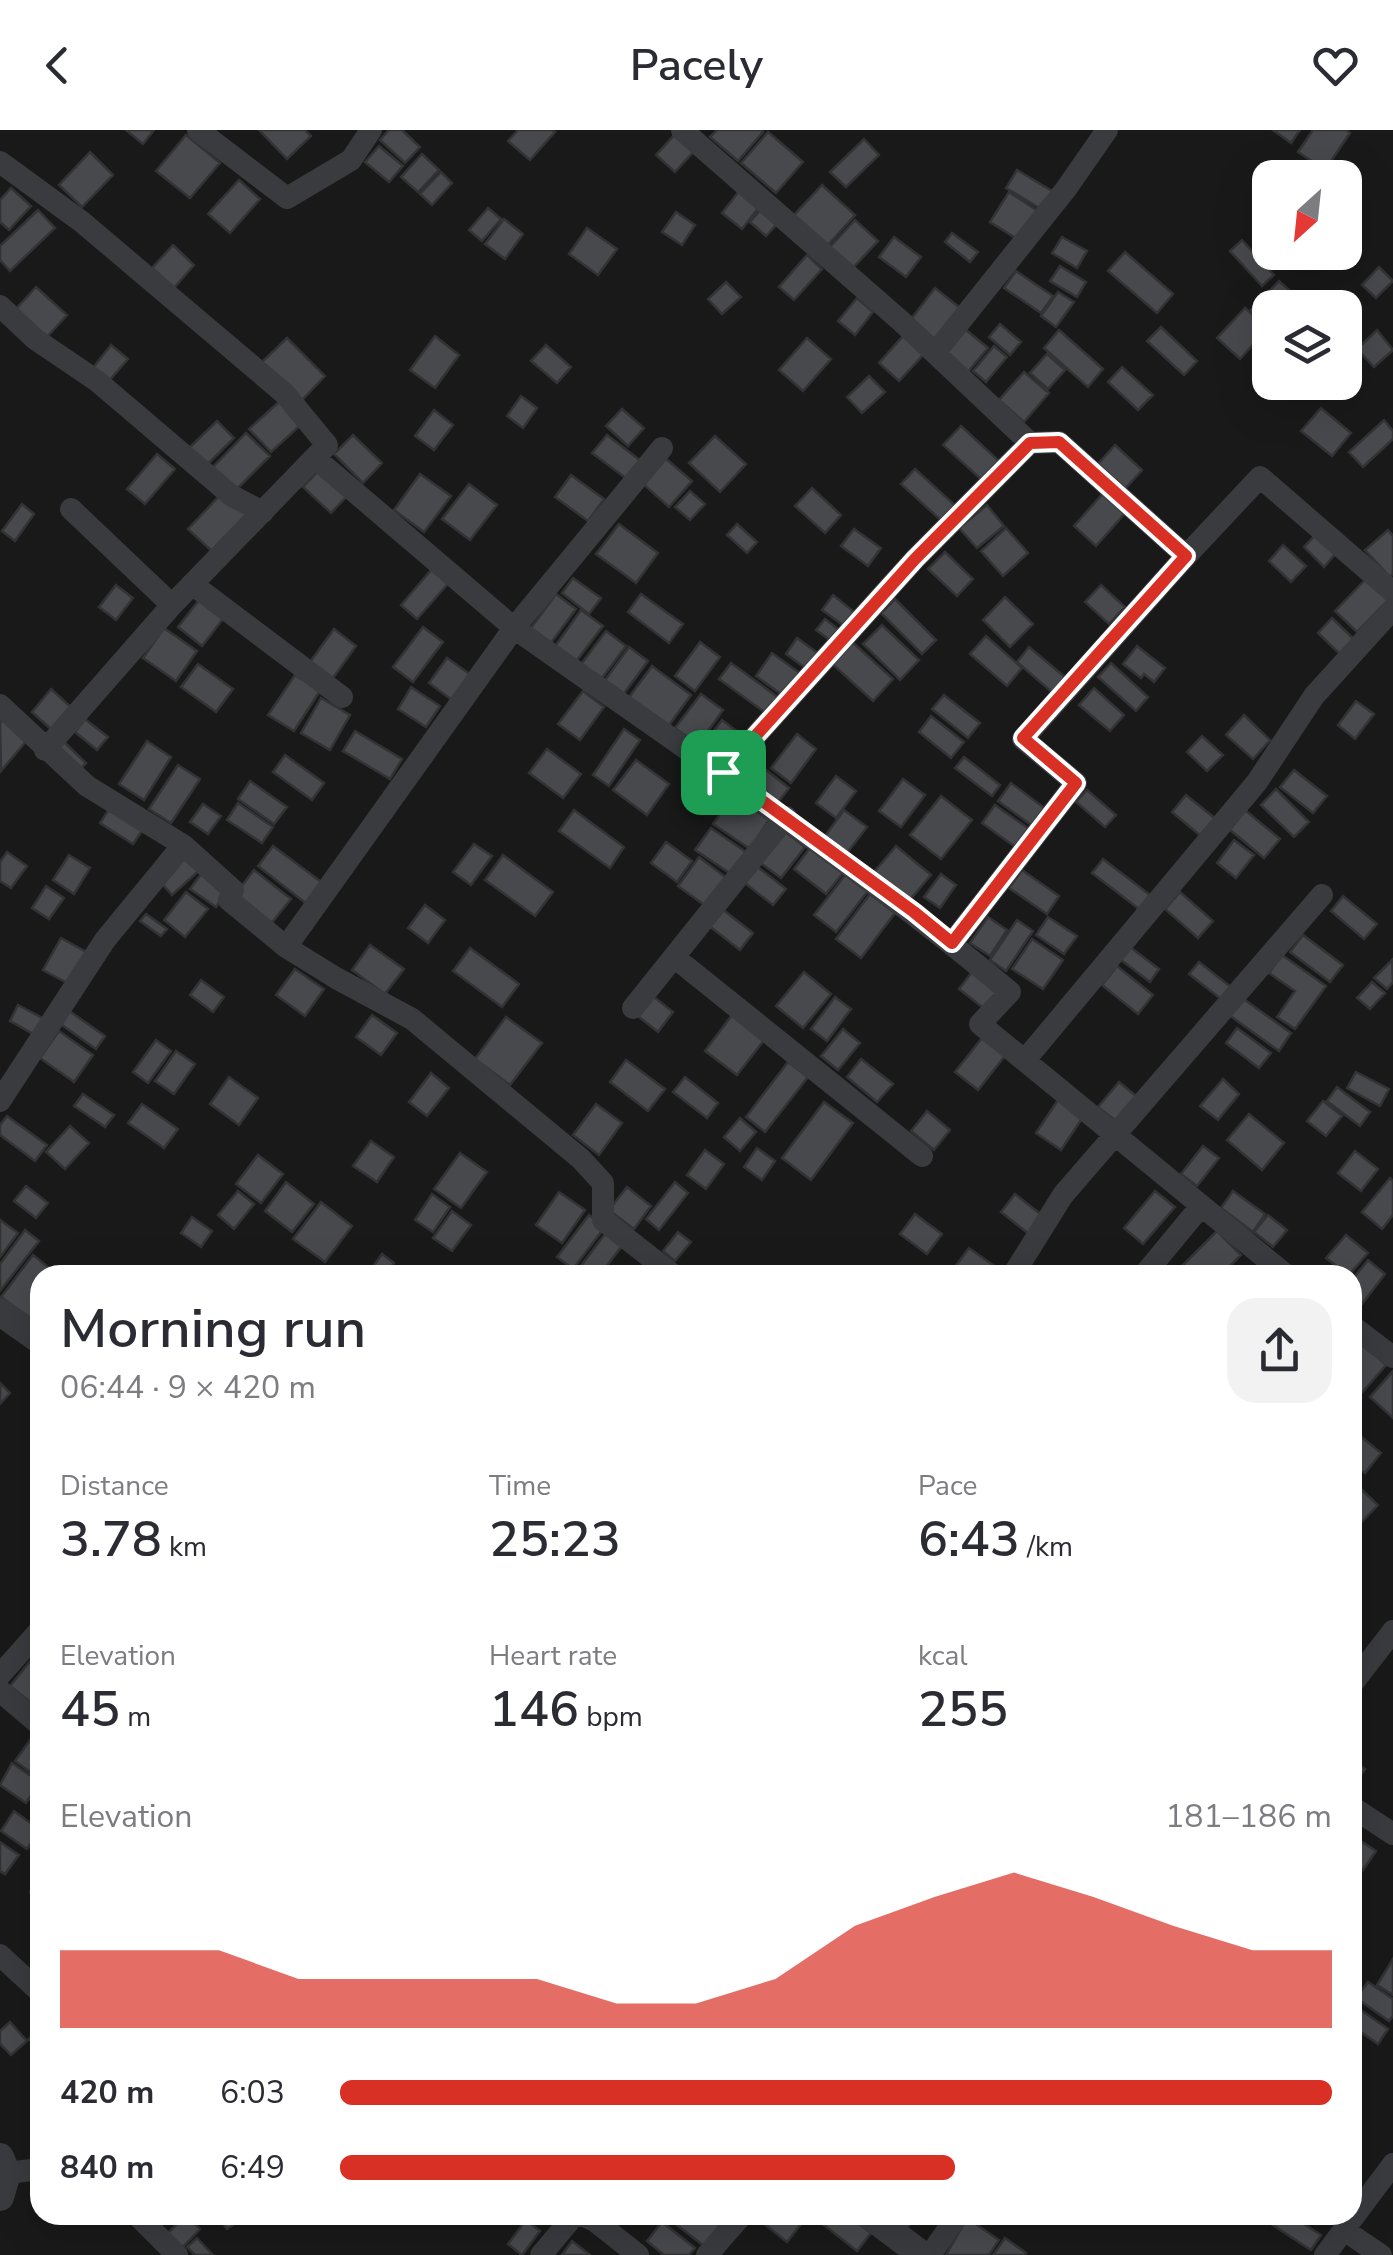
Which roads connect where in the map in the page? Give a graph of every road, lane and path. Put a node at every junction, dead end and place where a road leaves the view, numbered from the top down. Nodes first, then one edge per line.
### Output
1 (198, 130) edge
2 (371, 130) edge
3 (682, 130) edge
4 (1106, 130) edge
5 (0, 162) edge
6 (0, 306) edge
7 (935, 353) junction
8 (1030, 443) junction
9 (662, 448) dead end
10 (315, 458) junction
11 (71, 509) dead end
12 (262, 512) junction
13 (1186, 556) junction
14 (192, 584) junction
15 (1393, 592) edge
16 (172, 605) junction
17 (1393, 609) edge
18 (514, 628) junction
19 (342, 697) dead end
20 (0, 705) edge
21 (45, 750) junction
22 (723, 772) junction
23 (786, 818) junction
24 (182, 845) junction
25 (1322, 896) dead end
26 (952, 943) junction
27 (286, 946) junction
28 (674, 956) junction
29 (632, 1008) dead end
30 (1025, 1060) junction
31 (0, 1101) edge
32 (1116, 1133) junction
33 (922, 1156) dead end
34 (1201, 1206) junction
35 (661, 1265) edge
36 (1019, 1265) edge
37 (1152, 1265) edge
38 (1274, 1265) edge
39 (0, 1312) edge
40 (30, 1333) edge
41 (1362, 1334) edge
42 (1393, 1357) edge
43 (1393, 1632) edge
44 (30, 1642) edge
45 (1362, 1671) edge
46 (0, 1676) edge
47 (0, 1690) edge
48 (30, 1716) edge
49 (1362, 1814) edge
50 (1393, 1834) edge
51 (0, 1955) edge
52 (30, 1983) edge
53 (1393, 2164) edge
54 (30, 2171) edge
55 (2, 2176) edge
56 (1362, 2206) edge
57 (147, 2225) edge
58 (566, 2225) edge
59 (601, 2225) edge
60 (733, 2225) edge
61 (882, 2225) edge
62 (951, 2225) edge
63 (1348, 2225) edge
64 (1344, 2230) junction
65 (177, 2255) edge
66 (541, 2255) edge
67 (638, 2255) edge
68 (707, 2255) edge
69 (922, 2255) edge
70 (930, 2255) edge
71 (1326, 2255) edge
72 (1381, 2255) edge

1 - 2 street
3 - 7 street
4 - 7 street
5 - 10 street
6 - 12 street
7 - 8 street
8 - 13 street
8 - 22 street
9 - 18 street
10 - 12 street
10 - 18 street
11 - 16 street
12 - 14 street
13 - 15 street
13 - 26 street
14 - 16 street
14 - 19 street
16 - 21 street
17 - 30 street
18 - 22 street
18 - 27 street
20 - 21 street
21 - 24 street
22 - 23 street
23 - 26 street
23 - 28 street
24 - 27 street
24 - 31 street
25 - 32 street
26 - 30 street
27 - 35 street
28 - 29 street
28 - 33 street
30 - 32 street
32 - 34 street
32 - 36 street
34 - 37 street
34 - 38 street
39 - 40 street
41 - 42 street
43 - 45 street
44 - 46 street
47 - 48 street
49 - 50 street
51 - 52 street
53 - 56 street
54 - 55 street
57 - 65 street
58 - 66 street
59 - 67 street
60 - 68 street
61 - 69 street
62 - 70 street
63 - 64 street
64 - 71 street
64 - 72 street

